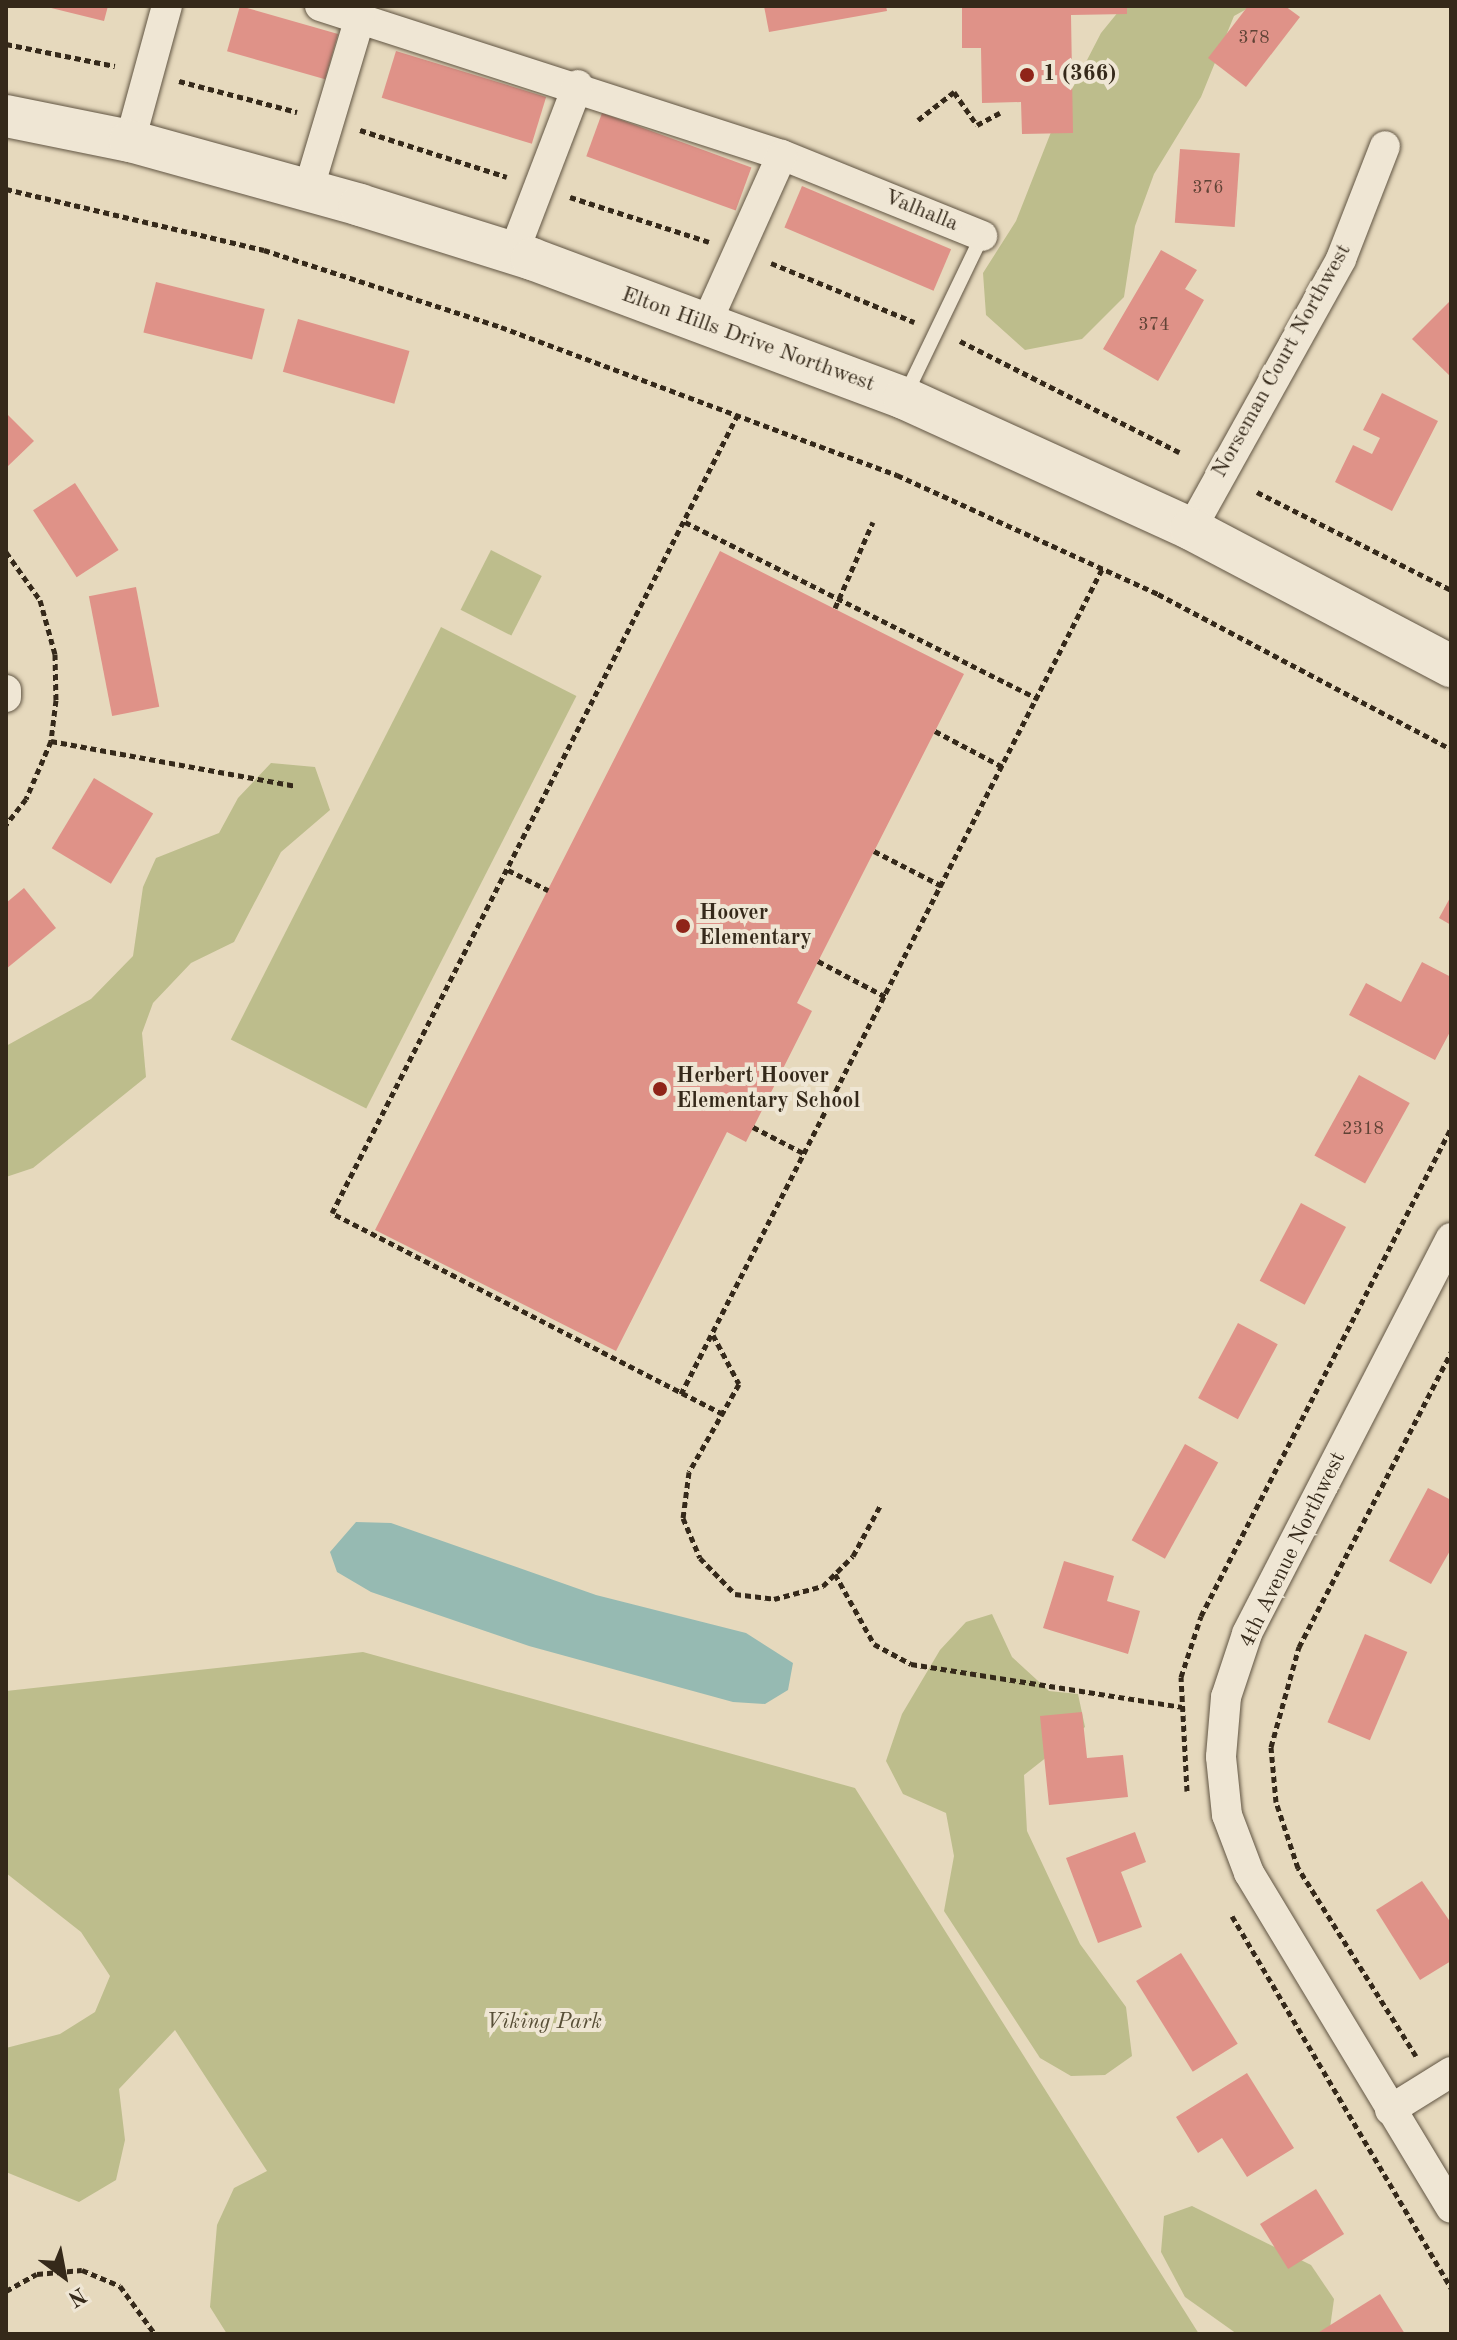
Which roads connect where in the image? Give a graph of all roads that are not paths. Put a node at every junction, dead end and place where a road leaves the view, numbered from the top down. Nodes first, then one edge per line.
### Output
1 (167, 6) edge
2 (320, 6) edge
3 (360, 18) junction
4 (578, 85) junction
5 (6, 116) edge
6 (130, 141) junction
7 (1385, 146) dead end
8 (782, 155) junction
9 (308, 191) junction
10 (982, 236) joint
11 (513, 254) junction
12 (706, 324) junction
13 (904, 398) junction
14 (1191, 529) junction
15 (1451, 666) edge
16 (6, 690) edge
17 (6, 697) edge
18 (1451, 1238) edge
19 (1442, 2078) edge
20 (1390, 2110) junction
21 (1451, 2208) edge

1 - 6 street
2 - 3 street, Valhalla
3 - 4 street, Valhalla
3 - 9 street
4 - 8 street, Valhalla
4 - 11 street
5 - 6 main road, Elton Hills Drive Northwest
6 - 9 main road, Elton Hills Drive Northwest
7 - 14 street, Norseman Court Northwest
8 - 10 street, Valhalla
8 - 12 street
9 - 11 main road, Elton Hills Drive Northwest
10 - 13 lane, Valhalla
11 - 12 main road, Elton Hills Drive Northwest
12 - 13 main road, Elton Hills Drive Northwest
13 - 14 main road, Elton Hills Drive Northwest
14 - 15 main road, Elton Hills Drive Northwest
16 - 17 street
18 - 20 street, 4th Avenue Northwest
19 - 20 street
20 - 21 street, 4th Avenue Northwest

